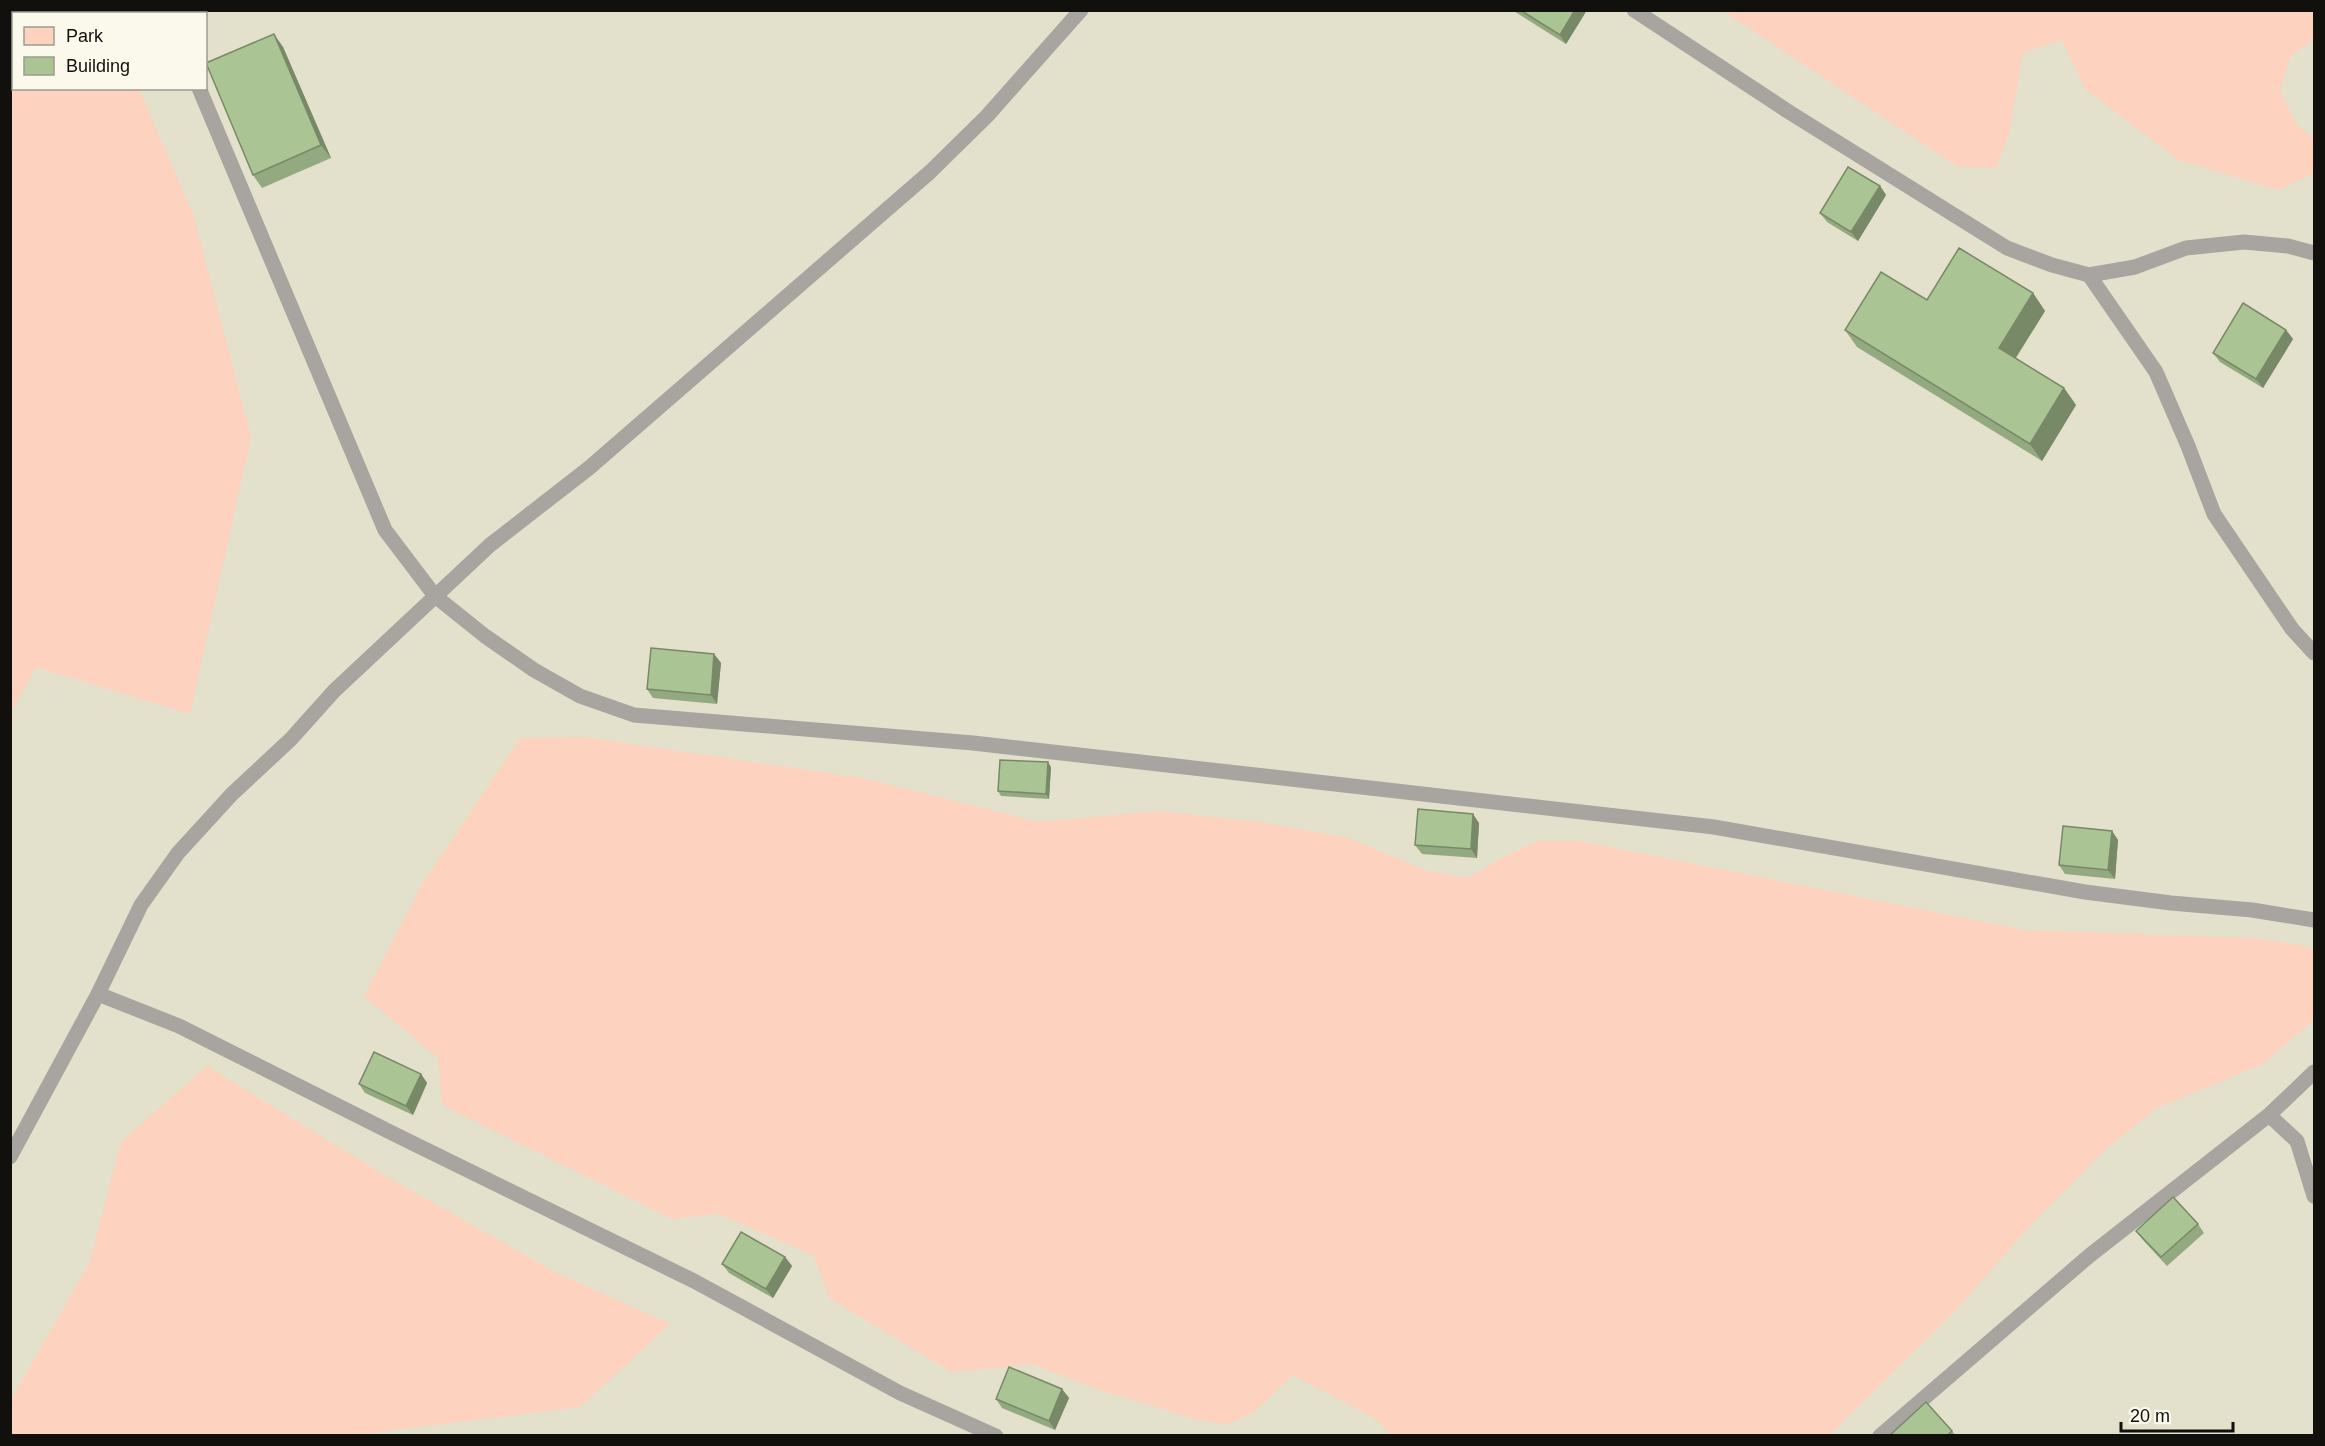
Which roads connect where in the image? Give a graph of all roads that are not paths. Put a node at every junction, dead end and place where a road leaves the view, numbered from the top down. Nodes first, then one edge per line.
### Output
1 (1081, 10) edge
2 (1634, 10) edge
3 (200, 90) edge
4 (2314, 253) edge
5 (2090, 275) junction
6 (435, 596) junction
7 (2314, 652) edge
8 (2314, 920) edge
9 (98, 994) junction
10 (2314, 1072) edge
11 (2269, 1115) junction
12 (2299, 1147) junction
13 (2314, 1153) edge
14 (10, 1157) edge
15 (2314, 1196) edge
16 (996, 1436) edge
17 (1880, 1436) edge

1 - 6 lane
2 - 5 lane
3 - 6 lane
4 - 5 lane
5 - 7 lane
6 - 8 lane
6 - 9 lane
9 - 14 lane
9 - 16 lane
10 - 11 lane
11 - 12 lane
11 - 17 lane
12 - 13 lane
12 - 15 lane

